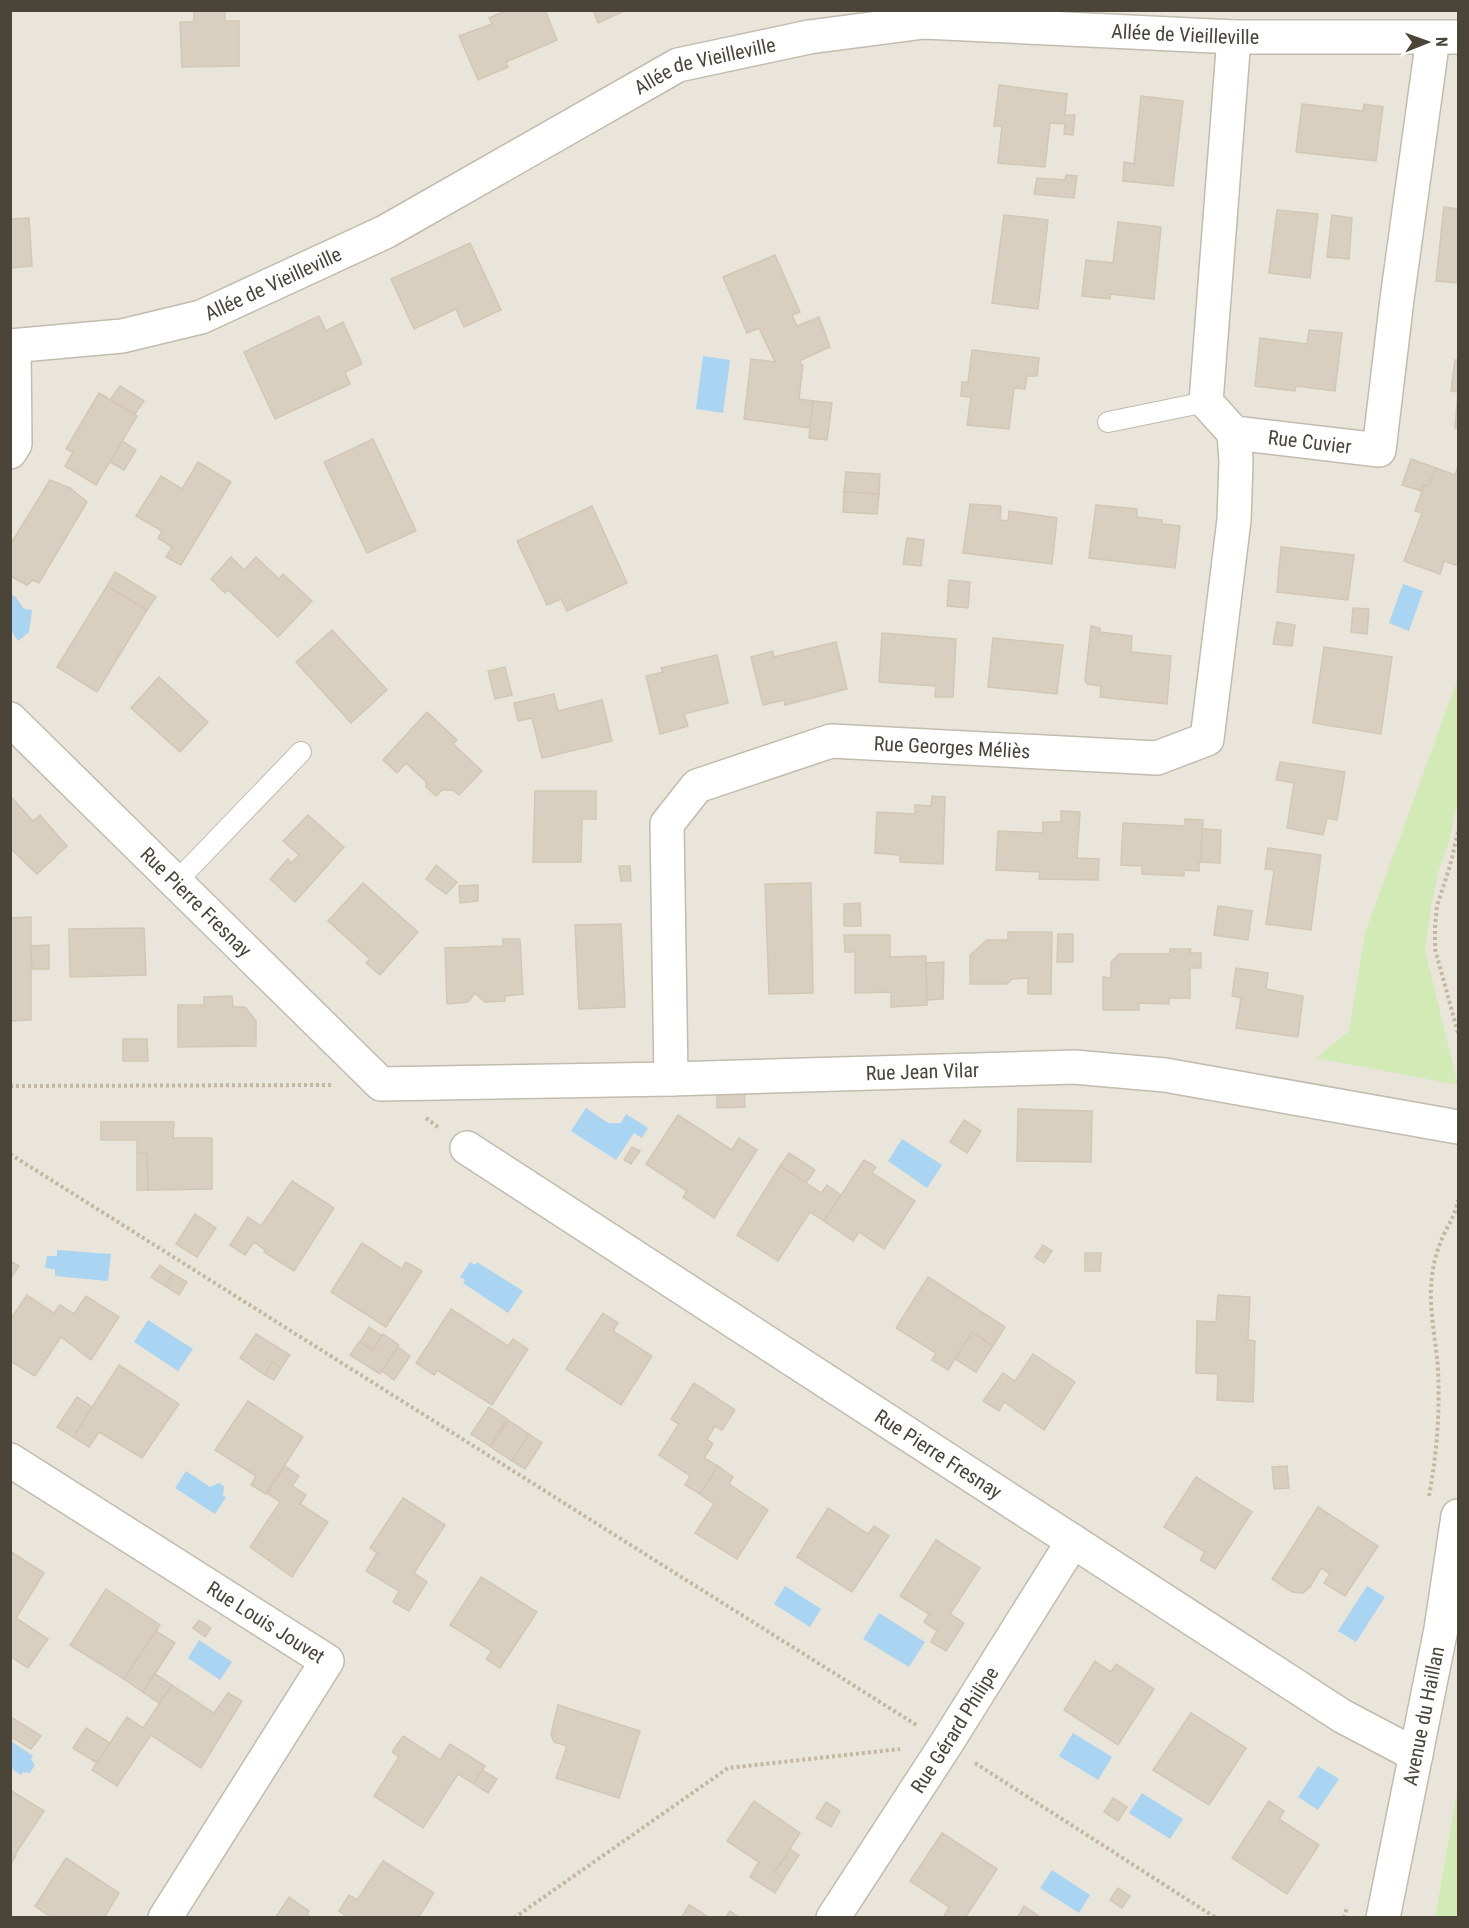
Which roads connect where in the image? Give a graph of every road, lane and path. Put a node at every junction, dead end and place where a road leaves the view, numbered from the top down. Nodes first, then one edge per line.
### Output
1 (853, 21) edge
2 (1234, 37) junction
3 (1446, 38) edge
4 (12, 346) edge
5 (1206, 402) junction
6 (1108, 422) dead end
7 (1234, 433) junction
8 (10, 452) edge
9 (10, 719) edge
10 (301, 752) dead end
11 (1458, 832) edge
12 (176, 882) junction
13 (1458, 1033) edge
14 (671, 1079) junction
15 (381, 1084) junction
16 (10, 1086) edge
17 (1458, 1127) edge
18 (467, 1148) dead end
19 (10, 1154) edge
20 (1458, 1200) edge
21 (10, 1460) edge
22 (1427, 1505) dead end
23 (1458, 1516) edge
24 (1074, 1541) junction
25 (946, 1744) junction
26 (1416, 1755) junction
27 (1347, 1906) dead end
28 (165, 1917) edge
29 (514, 1917) edge
30 (833, 1917) edge
31 (1216, 1917) edge
32 (1344, 1917) edge
33 (1383, 1917) edge

1 - 2 street, Allée de Vieilleville
1 - 4 street, Allée de Vieilleville
2 - 3 street, Allée de Vieilleville
2 - 5 street
3 - 7 street, Rue Cuvier
4 - 8 street
5 - 6 lane
5 - 7 street
7 - 14 street, Rue Georges Méliès
9 - 12 street, Rue Pierre Fresnay
10 - 12 lane
11 - 13 path
12 - 15 street, Rue Pierre Fresnay
14 - 15 street, Rue Jean Vilar
14 - 17 street, Rue Jean Vilar
15 - 16 path
18 - 24 street, Rue Pierre Fresnay
19 - 25 path
20 - 22 path
21 - 28 street, Rue Louis Jouvet
23 - 26 street, Avenue du Haillan
24 - 25 street, Rue Gérard Philipe
24 - 26 street, Rue Pierre Fresnay
25 - 29 path
25 - 30 street, Rue Gérard Philipe
25 - 31 path
26 - 33 street, Avenue du Haillan
27 - 32 path

